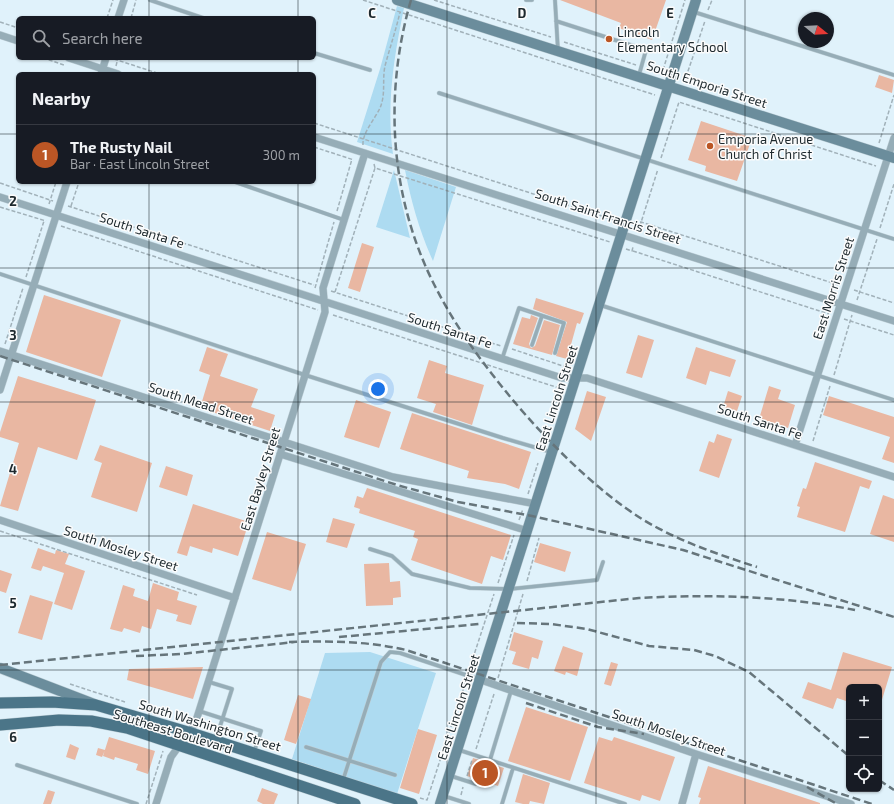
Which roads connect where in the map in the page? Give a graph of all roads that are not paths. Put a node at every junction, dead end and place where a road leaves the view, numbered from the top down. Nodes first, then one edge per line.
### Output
1 (124, 0) edge
2 (150, 0) edge
3 (526, 0) edge
4 (532, 0) edge
5 (555, 0) edge
6 (696, 0) edge
7 (400, 1) edge
8 (693, 12) junction
9 (119, 16) edge
10 (197, 16) edge
11 (556, 21) junction
12 (0, 35) edge
13 (16, 40) edge
14 (558, 51) junction
15 (316, 54) edge
16 (74, 60) edge
17 (105, 60) edge
18 (370, 70) dead end
19 (102, 71) edge
20 (640, 71) junction
21 (894, 75) edge
22 (669, 86) junction
23 (439, 93) dead end
24 (316, 138) edge
25 (894, 138) edge
26 (365, 153) junction
27 (891, 157) edge
28 (645, 160) junction
29 (66, 184) edge
30 (241, 184) edge
31 (0, 197) edge
32 (57, 215) junction
33 (344, 220) junction
34 (865, 229) junction
35 (622, 233) junction
36 (894, 239) edge
37 (0, 274) edge
38 (34, 285) junction
39 (324, 301) junction
40 (599, 304) junction
41 (841, 304) junction
42 (542, 316) junction
43 (894, 321) edge
44 (532, 345) dead end
45 (1, 352) edge
46 (555, 353) dead end
47 (11, 355) junction
48 (502, 359) junction
49 (305, 375) junction
50 (818, 375) junction
51 (576, 378) junction
52 (0, 390) edge
53 (894, 400) edge
54 (284, 443) junction
55 (795, 445) junction
56 (552, 452) junction
57 (280, 454) junction
58 (894, 477) edge
59 (536, 504) junction
60 (0, 520) edge
61 (528, 531) junction
62 (370, 549) dead end
63 (603, 562) dead end
64 (510, 589) junction
65 (235, 598) junction
66 (0, 668) edge
67 (481, 680) junction
68 (209, 682) junction
69 (511, 691) junction
70 (0, 702) edge
71 (96, 705) junction
72 (199, 711) junction
73 (0, 716) edge
74 (223, 718) junction
75 (22, 723) junction
76 (0, 725) edge
77 (188, 732) junction
78 (216, 740) junction
79 (178, 746) junction
80 (306, 747) dead end
81 (458, 749) junction
82 (253, 753) junction
83 (696, 754) junction
84 (350, 760) junction
85 (490, 760) junction
86 (17, 765) dead end
87 (514, 768) junction
88 (395, 775) dead end
89 (450, 775) junction
90 (343, 781) junction
91 (476, 784) dead end
92 (442, 800) edge
93 (137, 804) edge
94 (156, 804) edge
95 (355, 804) edge
96 (412, 804) edge
97 (470, 804) edge
98 (502, 804) edge
99 (625, 804) edge
100 (682, 804) edge
101 (851, 804) edge

1 - 9 street
2 - 10 lane
3 - 4 lane
5 - 11 lane
6 - 8 street, East Lincoln Street
7 - 14 street, South Emporia Street
8 - 21 lane
8 - 22 street, East Lincoln Street
11 - 14 lane
11 - 20 lane
12 - 13 street
14 - 20 street, South Emporia Street
15 - 18 lane
16 - 19 street
17 - 19 street
20 - 22 street, South Emporia Street
22 - 27 street, South Emporia Street
22 - 28 street, East Lincoln Street
23 - 28 lane
24 - 26 street, South Saint Francis Street
25 - 27 street, East Morris Street
26 - 33 street, East Bayley Street
26 - 35 street, South Saint Francis Street
27 - 34 street, East Morris Street
28 - 34 lane
28 - 35 street, East Lincoln Street
29 - 32 street
30 - 33 lane
31 - 32 street, South Santa Fe
32 - 38 street
32 - 39 street, South Santa Fe
33 - 39 street, East Bayley Street
34 - 36 lane
34 - 41 street, East Morris Street
35 - 40 street, East Lincoln Street
35 - 41 street, South Saint Francis Street
37 - 38 lane
38 - 47 street
38 - 49 lane
39 - 48 street, South Santa Fe
39 - 49 street, East Bayley Street
40 - 50 lane
40 - 51 street, East Lincoln Street
41 - 43 street, South Saint Francis Street
41 - 50 street, East Morris Street
42 - 44 lane
42 - 46 lane
42 - 48 lane
45 - 47 street, South Mead Street
47 - 52 street
47 - 54 street, South Mead Street
48 - 51 street, South Santa Fe
49 - 54 street, East Bayley Street
49 - 56 lane
50 - 53 lane
50 - 55 street, East Morris Street
51 - 55 street, South Santa Fe
51 - 56 street, East Lincoln Street
54 - 57 street, East Bayley Street
54 - 59 street, South Mead Street
55 - 58 street, South Santa Fe
56 - 59 street, East Lincoln Street
57 - 61 street
57 - 65 street, East Bayley Street
59 - 61 street, East Lincoln Street
60 - 65 street, South Mosley Street
61 - 64 street, East Lincoln Street
62 - 64 lane
63 - 64 lane
64 - 67 street, East Lincoln Street
65 - 68 street, East Bayley Street
66 - 71 street, South Washington Street
67 - 69 street, South Mosley Street
67 - 81 street, East Lincoln Street
67 - 84 lane
68 - 72 street, East Bayley Street
68 - 74 lane
69 - 83 street, South Mosley Street
69 - 85 lane
70 - 71 main road
71 - 77 main road, South Washington Street
72 - 74 lane
72 - 77 street, East Bayley Street
73 - 75 main road
74 - 78 lane
74 - 82 lane
75 - 76 main road, Southeast Boulevard
75 - 79 main road, Southeast Boulevard
77 - 78 main road, South Washington Street
77 - 79 street, East Bayley Street
78 - 82 main road, South Washington Street
79 - 94 street, East Bayley Street
79 - 95 main road, Southeast Boulevard
80 - 84 lane
81 - 85 lane
81 - 89 street, East Lincoln Street
82 - 90 main road, South Washington Street
83 - 100 street
83 - 101 street, South Mosley Street
84 - 88 lane
84 - 90 lane
85 - 87 lane
86 - 93 lane
87 - 98 lane
87 - 99 lane
89 - 91 lane
89 - 92 street, East Lincoln Street
90 - 96 main road, South Washington Street
92 - 97 lane

